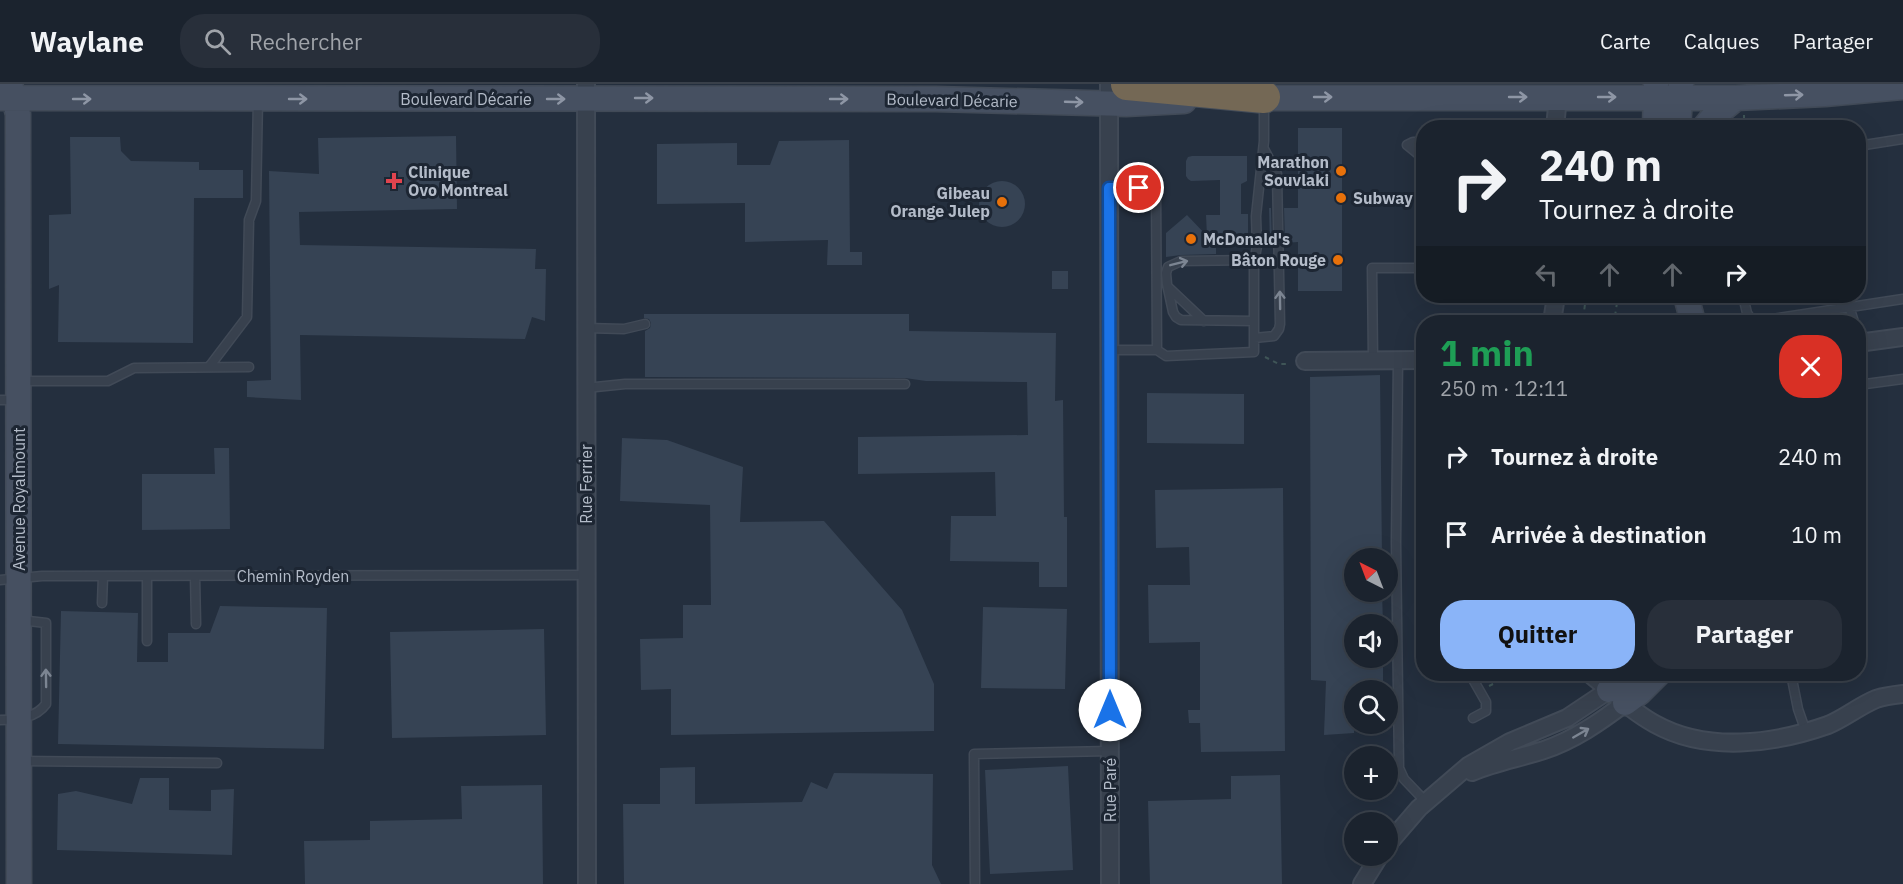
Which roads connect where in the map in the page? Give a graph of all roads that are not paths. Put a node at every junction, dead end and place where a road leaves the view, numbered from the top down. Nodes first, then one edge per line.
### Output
1 (1903, 87) edge
2 (586, 90) edge
3 (1115, 90) edge
4 (1558, 90) edge
5 (1656, 90) edge
6 (1681, 91) edge
7 (17, 94) edge
8 (1264, 97) junction
9 (258, 99) junction
10 (1740, 106) junction
11 (1556, 120) edge
12 (1655, 120) edge
13 (1679, 120) edge
14 (1711, 120) edge
15 (1903, 139) edge
16 (1416, 142) edge
17 (1866, 145) edge
18 (1264, 149) junction
19 (1416, 152) edge
20 (1109, 188) junction
21 (1254, 260) junction
22 (1416, 268) edge
23 (1168, 287) junction
24 (1903, 299) edge
25 (1848, 303) edge
26 (1850, 308) junction
27 (1802, 315) edge
28 (1852, 315) edge
29 (1204, 321) junction
30 (1254, 321) junction
31 (645, 324) dead end
32 (586, 328) junction
33 (1903, 337) edge
34 (1254, 338) junction
35 (1866, 343) edge
36 (1109, 350) junction
37 (1157, 350) junction
38 (1373, 360) junction
39 (1398, 360) junction
40 (1416, 360) edge
41 (1305, 361) dead end
42 (209, 367) junction
43 (249, 367) dead end
44 (1903, 378) edge
45 (905, 384) dead end
46 (1866, 384) edge
47 (585, 388) junction
48 (12, 393) edge
49 (586, 575) junction
50 (103, 576) junction
51 (147, 576) junction
52 (195, 576) junction
53 (9, 579) edge
54 (102, 603) dead end
55 (196, 624) dead end
56 (147, 641) dead end
57 (1474, 681) edge
58 (1599, 681) edge
59 (1624, 681) edge
60 (1651, 681) edge
61 (1792, 681) edge
62 (1903, 693) edge
63 (1617, 696) junction
64 (1473, 718) dead end
65 (10, 720) edge
66 (1806, 732) junction
67 (1110, 752) junction
68 (20, 761) junction
69 (217, 763) dead end
70 (1426, 801) junction
71 (1398, 833) edge
72 (1373, 866) edge
73 (19, 884) edge
74 (587, 884) edge
75 (975, 884) edge
76 (1110, 884) edge
77 (1362, 884) edge

10 -> 1 main road
2 -> 3 main road, Boulevard Décarie
9 -> 2 main road, Boulevard Décarie
2 - 32 street, Rue Ferrier
3 - 8 highway
3 - 20 street, Rue Paré
4 -> 5 main road
8 -> 4 main road
4 - 11 street
5 - 6 main road
5 - 12 main road
6 - 10 main road
6 - 13 main road
7 -> 9 main road, Boulevard Décarie
7 - 48 main road, Avenue Royalmount
8 - 18 lane
9 - 42 lane
10 - 14 main road
15 - 17 lane
16 - 19 lane
18 - 21 lane
34 -> 18 lane
20 - 36 street, Rue Paré
20 - 37 lane
23 -> 21 lane
21 - 30 lane
22 - 38 lane
23 - 29 lane
23 - 29 lane
24 - 26 lane
25 - 26 lane
26 - 27 lane
26 - 28 lane
29 - 30 lane
30 - 34 lane
31 - 32 lane
32 - 47 street, Rue Ferrier
33 - 35 street
34 - 37 lane
36 - 37 lane
36 - 67 street, Rue Paré
38 - 39 street
38 - 41 street
39 - 40 street
39 - 70 lane
42 - 43 lane
42 - 48 lane
44 - 46 lane
45 - 47 lane
47 - 49 street, Rue Ferrier
48 - 53 main road, Avenue Royalmount
49 - 52 lane, Chemin Royden
49 - 74 street, Rue Ferrier
50 - 51 lane, Chemin Royden
50 - 53 lane, Chemin Royden
50 - 54 lane
51 - 52 lane, Chemin Royden
51 - 56 lane
52 - 55 lane
53 - 65 main road, Avenue Royalmount
57 - 64 lane
58 - 63 street
59 - 63 main road
60 - 63 main road
61 - 66 lane
62 - 66 street
63 - 66 street
63 - 70 street
65 - 68 main road, Avenue Royalmount
67 - 75 lane
67 - 76 street, Rue Paré
68 - 69 lane
68 - 73 main road, Avenue Royalmount
70 - 71 street
72 - 77 street

